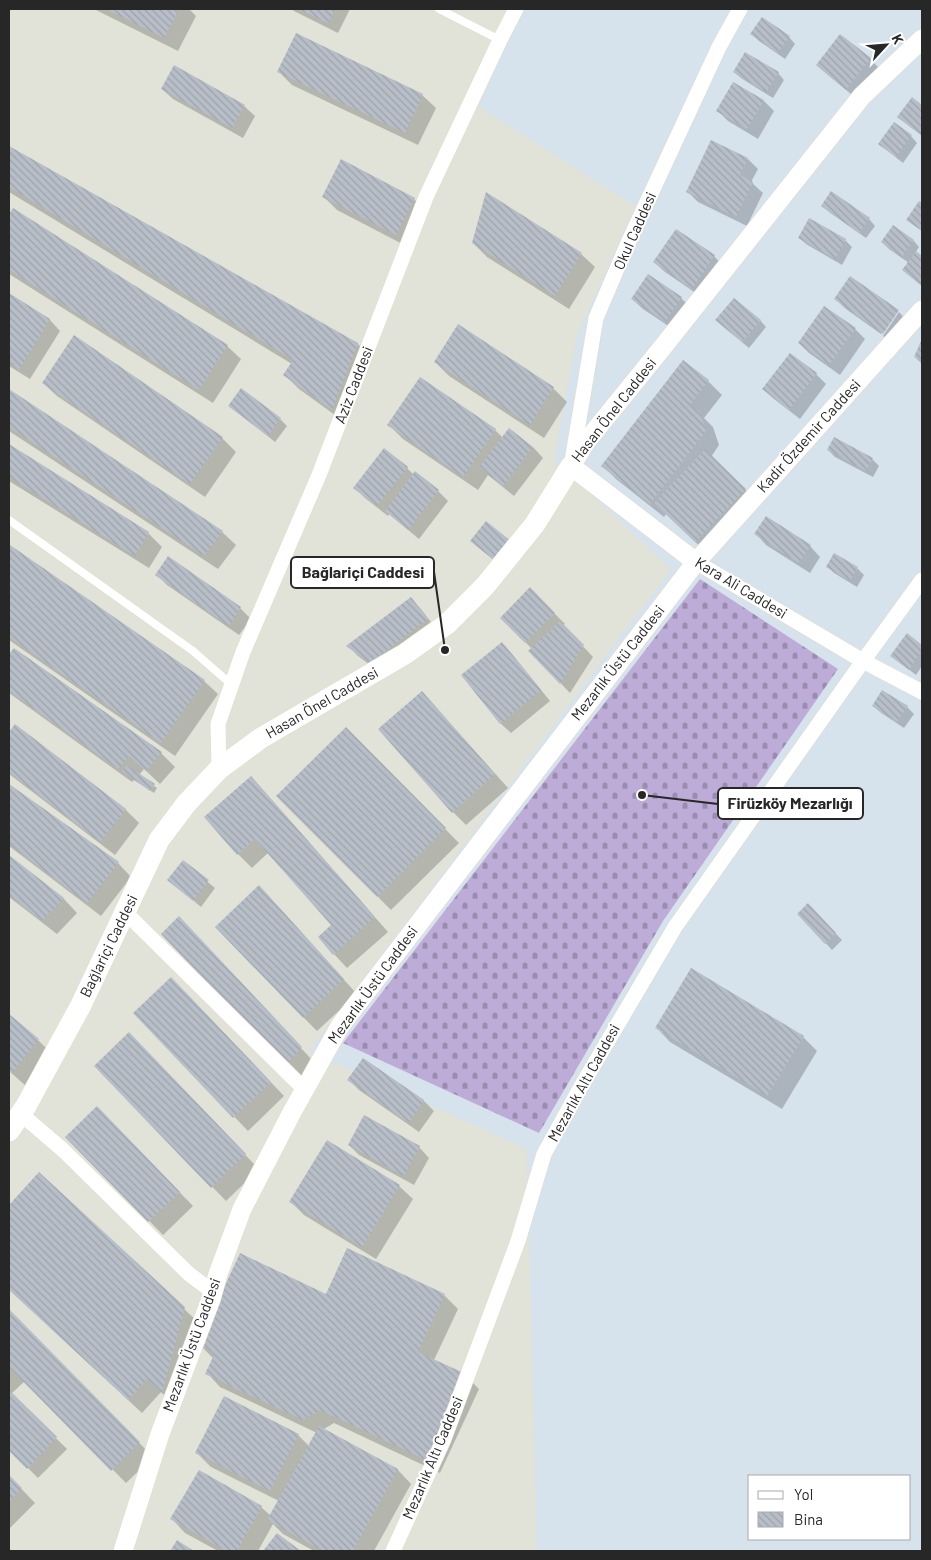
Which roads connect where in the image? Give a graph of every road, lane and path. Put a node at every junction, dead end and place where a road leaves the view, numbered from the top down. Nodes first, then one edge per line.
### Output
1 (439, 9) edge
2 (516, 9) edge
3 (740, 9) edge
4 (922, 39) edge
5 (500, 40) junction
6 (922, 310) edge
7 (571, 466) junction
8 (9, 520) edge
9 (696, 562) junction
10 (922, 580) edge
11 (863, 661) junction
12 (232, 685) junction
13 (922, 692) edge
14 (219, 768) junction
15 (125, 912) junction
16 (304, 1089) junction
17 (20, 1114) junction
18 (9, 1131) edge
19 (213, 1292) junction
20 (123, 1551) edge
21 (394, 1551) edge

1 - 5 lane
2 - 5 street, Aziz Caddesi
3 - 7 street, Okul Caddesi
4 - 7 street, Hasan Önel Caddesi
5 - 12 street, Aziz Caddesi
6 - 9 street, Kadir Özdemir Caddesi
7 - 9 street, Kara Ali Caddesi
7 - 14 main road, Hasan Önel Caddesi
8 - 12 lane
9 - 11 street, Kara Ali Caddesi
9 - 16 street, Mezarlık Üstü Caddesi
10 - 11 street, Mezarlık Altı Caddesi
11 - 13 street, Kara Ali Caddesi
11 - 21 street, Mezarlık Altı Caddesi
12 - 14 street, Aziz Caddesi
14 - 15 main road, Bağlariçi Caddesi
15 - 16 street
15 - 17 main road, Bağlariçi Caddesi
16 - 19 street, Mezarlık Üstü Caddesi
17 - 18 main road, Bağlariçi Caddesi
17 - 19 street
19 - 20 street, Mezarlık Üstü Caddesi

